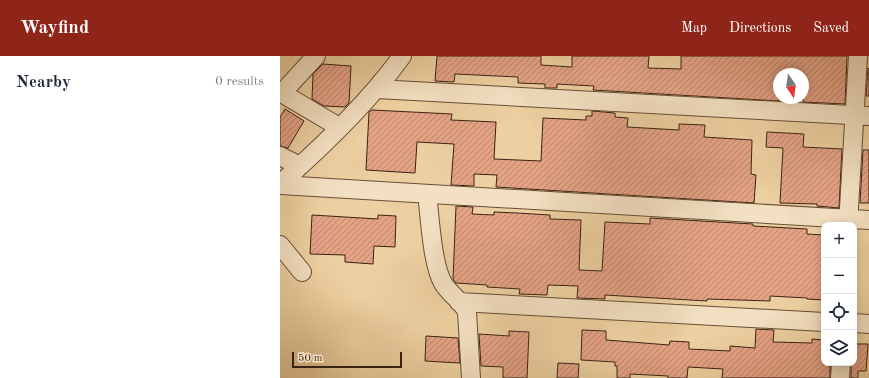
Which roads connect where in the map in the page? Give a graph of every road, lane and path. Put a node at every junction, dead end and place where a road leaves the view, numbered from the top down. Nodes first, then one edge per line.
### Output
1 (316, 56) edge
2 (402, 56) edge
3 (858, 56) edge
4 (377, 89) junction
5 (281, 92) edge
6 (862, 116) edge
7 (340, 127) junction
8 (280, 156) edge
9 (300, 166) junction
10 (280, 184) edge
11 (427, 194) junction
12 (869, 220) edge
13 (848, 222) edge
14 (280, 245) edge
15 (302, 272) dead end
16 (459, 302) junction
17 (821, 322) edge
18 (857, 323) edge
19 (869, 324) edge
20 (841, 366) edge
21 (471, 378) edge
22 (840, 378) edge

1 - 5 street
2 - 4 street
3 - 6 street
4 - 6 street
4 - 7 street
5 - 7 street
6 - 13 street
7 - 9 street
8 - 9 street
9 - 10 street
10 - 11 street
11 - 13 street
11 - 16 street
12 - 13 street
14 - 15 street
16 - 17 street
16 - 21 street
18 - 19 street
20 - 22 street

